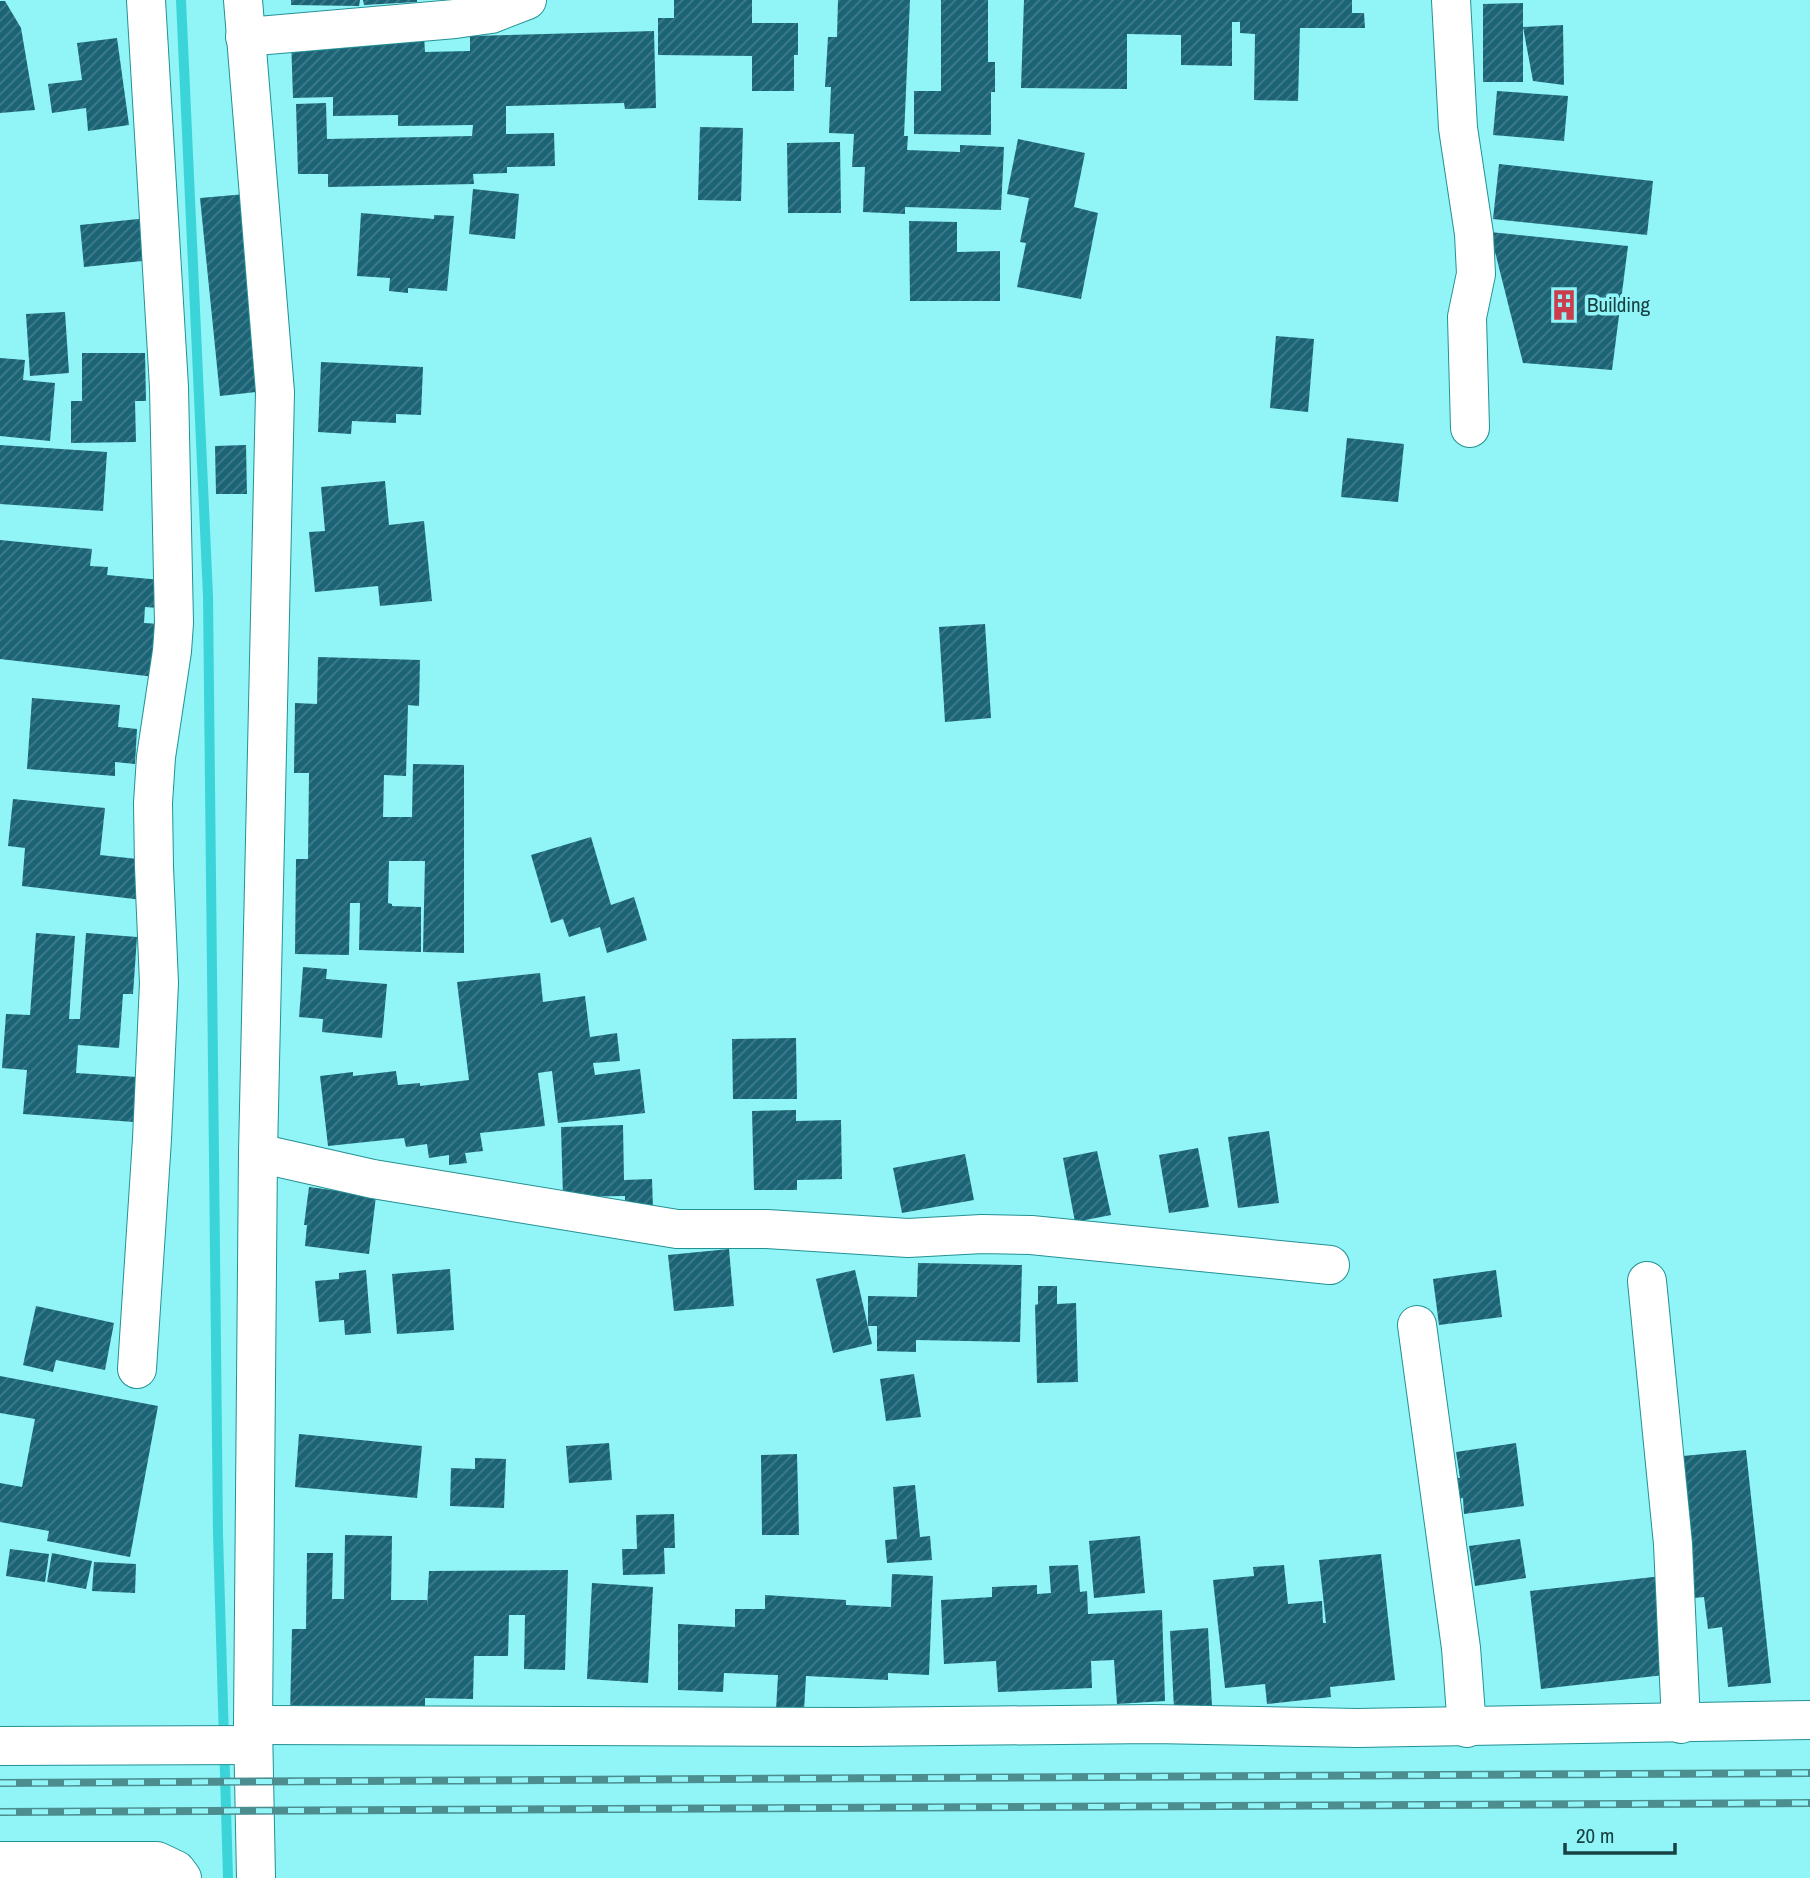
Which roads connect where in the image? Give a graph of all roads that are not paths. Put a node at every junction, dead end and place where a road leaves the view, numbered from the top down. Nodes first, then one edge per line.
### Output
1 (146, 0) edge
2 (527, 0) edge
3 (1451, 0) edge
4 (244, 18) edge
5 (1470, 428) dead end
6 (258, 1153) junction
7 (1330, 1265) dead end
8 (1647, 1281) dead end
9 (1417, 1325) dead end
10 (137, 1369) dead end
11 (1810, 1720) edge
12 (1681, 1724) junction
13 (1468, 1728) junction
14 (246, 1738) junction
15 (0, 1746) edge
16 (0, 1861) edge
17 (182, 1878) edge
18 (256, 1878) edge

1 - 10 street
2 - 4 street
3 - 5 street
4 - 6 street
6 - 7 street
6 - 14 street
8 - 12 street
9 - 13 street
11 - 12 street
12 - 13 street
13 - 14 street
14 - 15 street
14 - 18 street
16 - 17 street

